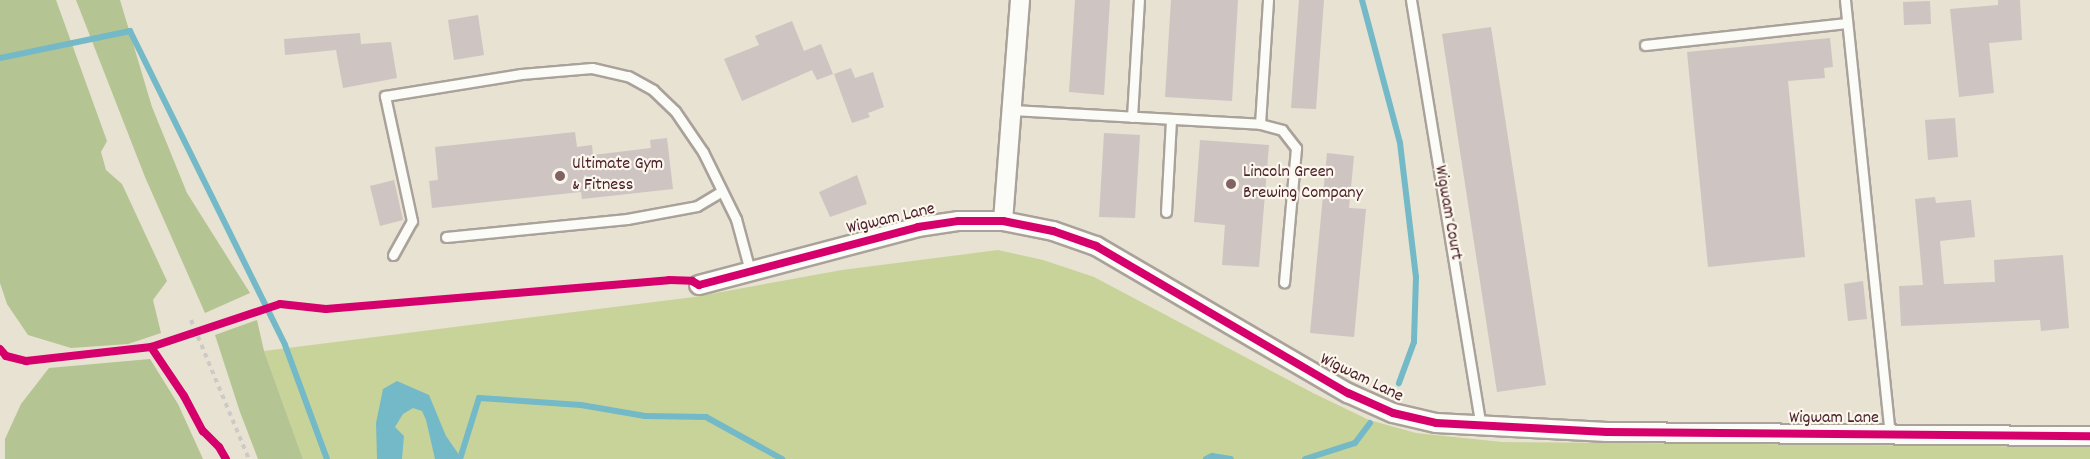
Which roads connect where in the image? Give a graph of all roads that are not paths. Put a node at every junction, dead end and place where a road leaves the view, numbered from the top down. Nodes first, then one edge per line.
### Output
1 (1020, 0) edge
2 (1139, 0) edge
3 (1268, 0) edge
4 (1411, 0) edge
5 (1845, 0) edge
6 (1847, 23) junction
7 (1645, 45) dead end
8 (1012, 110) junction
9 (1132, 117) junction
10 (1171, 119) junction
11 (1260, 124) junction
12 (722, 191) junction
13 (1166, 212) dead end
14 (1003, 221) junction
15 (446, 237) dead end
16 (393, 255) dead end
17 (750, 271) junction
18 (1284, 282) dead end
19 (699, 285) dead end
20 (1481, 426) junction
21 (1890, 434) junction
22 (2090, 436) edge

1 - 8 street
2 - 9 lane
3 - 11 lane
4 - 20 lane, Wigwam Court
5 - 6 lane
6 - 7 lane
6 - 21 lane
8 - 9 lane
8 - 14 street
9 - 10 lane
10 - 11 lane
10 - 13 lane
11 - 18 lane
12 - 15 lane
12 - 16 lane
12 - 17 lane
14 - 17 street, Wigwam Lane
14 - 20 street, Wigwam Lane
17 - 19 street, Wigwam Lane
20 - 21 street, Wigwam Lane
21 - 22 street, Wigwam Lane

